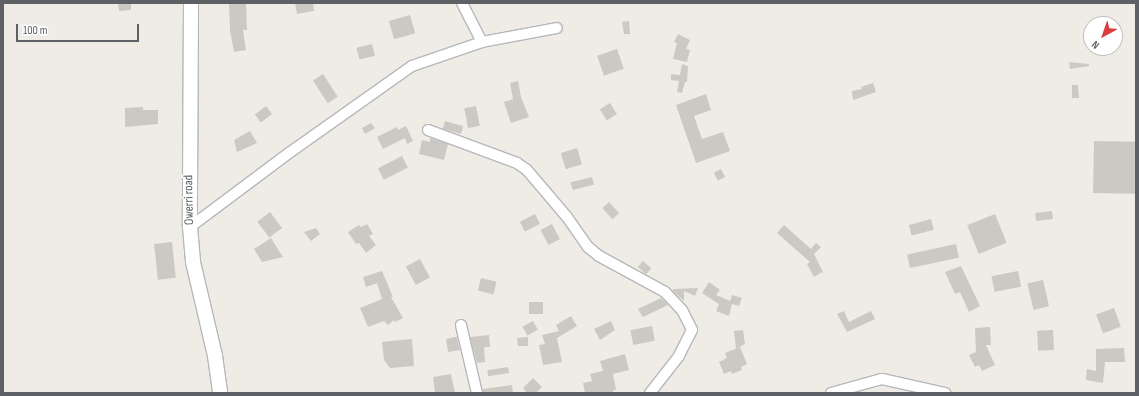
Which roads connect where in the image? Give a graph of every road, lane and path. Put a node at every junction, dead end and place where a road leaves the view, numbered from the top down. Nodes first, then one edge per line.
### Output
1 (191, 3) edge
2 (462, 3) edge
3 (557, 28) dead end
4 (482, 42) junction
5 (428, 130) dead end
6 (190, 227) junction
7 (461, 325) dead end
8 (220, 393) edge
9 (477, 393) edge
10 (650, 393) edge
11 (831, 393) edge
12 (944, 393) edge

1 - 6 main road, Owerri road
2 - 4 street
3 - 4 street
4 - 6 street
5 - 10 street
6 - 8 main road, Owerri road
7 - 9 street
11 - 12 street

